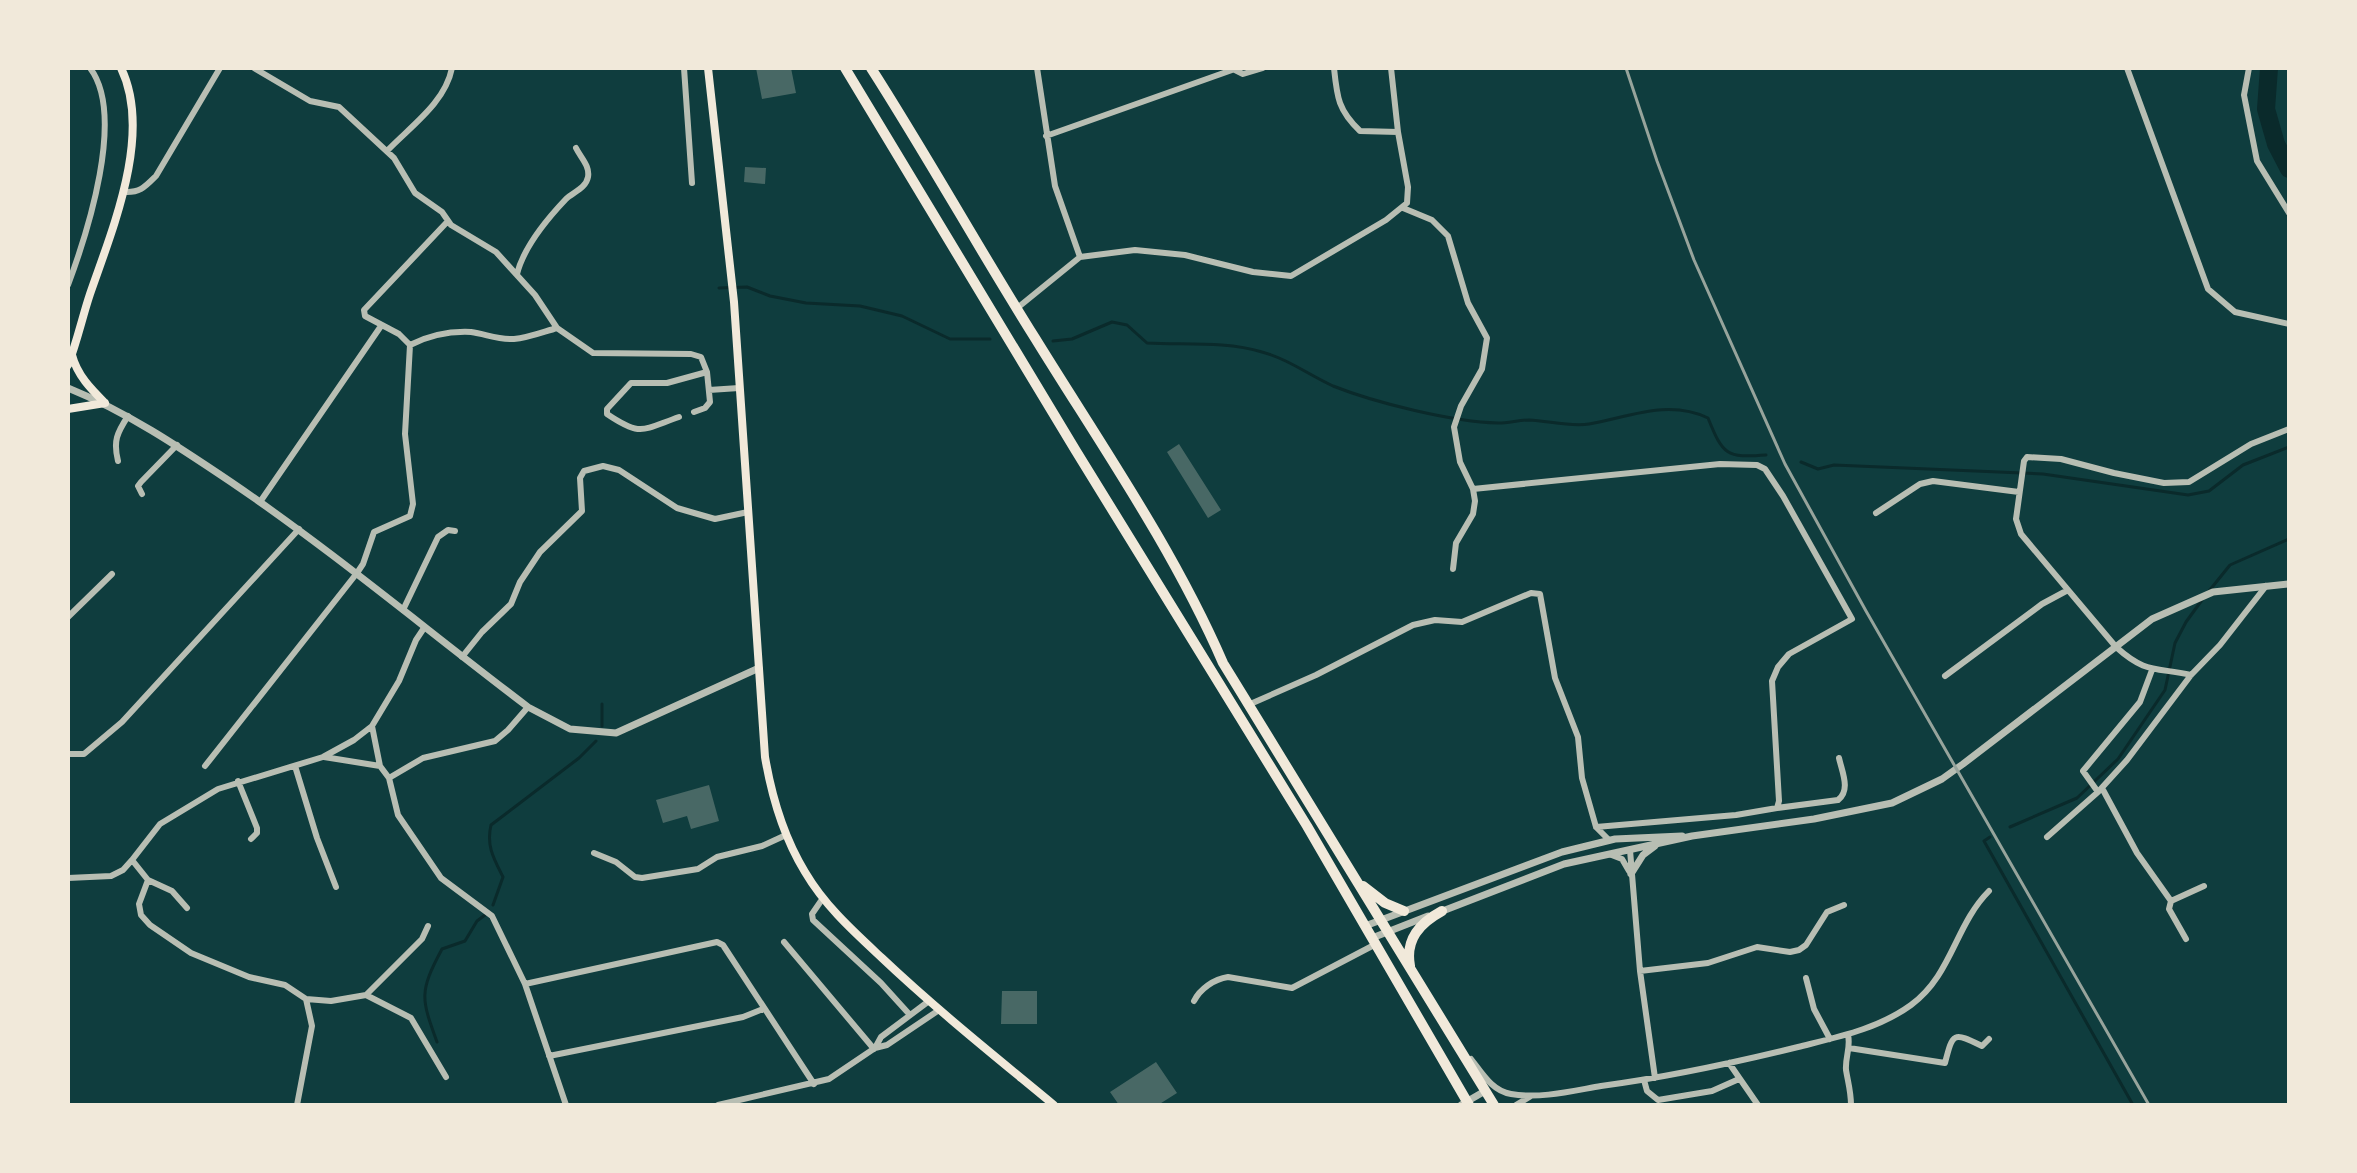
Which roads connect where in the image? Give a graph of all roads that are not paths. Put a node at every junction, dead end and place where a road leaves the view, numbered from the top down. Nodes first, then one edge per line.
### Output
1 (90, 68) edge
2 (121, 68) edge
3 (220, 68) edge
4 (254, 68) edge
5 (452, 68) edge
6 (684, 68) edge
7 (708, 68) edge
8 (845, 68) edge
9 (871, 68) edge
10 (1037, 68) edge
11 (1263, 68) edge
12 (1334, 68) edge
13 (1391, 68) edge
14 (2127, 68) edge
15 (2249, 68) edge
16 (1232, 69) edge
17 (1398, 132) junction
18 (1046, 136) junction
19 (576, 148) dead end
20 (387, 151) junction
21 (692, 183) dead end
22 (124, 192) junction
23 (1403, 208) junction
24 (2289, 213) edge
25 (448, 221) junction
26 (1080, 257) junction
27 (517, 274) junction
28 (68, 285) edge
29 (1016, 309) junction
30 (2289, 324) edge
31 (381, 326) junction
32 (557, 328) junction
33 (410, 345) junction
34 (72, 354) junction
35 (68, 365) edge
36 (707, 372) junction
37 (68, 388) edge
38 (739, 388) junction
39 (709, 390) junction
40 (105, 403) junction
41 (68, 409) edge
42 (694, 412) dead end
43 (128, 416) junction
44 (679, 417) dead end
45 (2289, 429) edge
46 (177, 445) junction
47 (118, 461) dead end
48 (1473, 489) junction
49 (2019, 492) junction
50 (142, 494) dead end
51 (260, 502) junction
52 (748, 512) junction
53 (1876, 513) dead end
54 (299, 529) junction
55 (455, 531) dead end
56 (1453, 569) dead end
57 (357, 573) junction
58 (112, 574) dead end
59 (2289, 584) edge
60 (2266, 586) junction
61 (2068, 590) junction
62 (403, 610) junction
63 (68, 617) edge
64 (424, 628) junction
65 (462, 657) junction
66 (759, 668) junction
67 (2155, 671) junction
68 (2191, 675) junction
69 (1945, 676) dead end
70 (1248, 705) junction
71 (528, 707) junction
72 (372, 726) junction
73 (68, 754) edge
74 (323, 757) junction
75 (1839, 758) dead end
76 (205, 766) dead end
77 (295, 766) junction
78 (380, 766) junction
79 (389, 778) junction
80 (238, 781) junction
81 (2100, 790) junction
82 (1777, 808) junction
83 (1596, 827) junction
84 (786, 835) junction
85 (1692, 836) junction
86 (2047, 837) dead end
87 (251, 839) dead end
88 (1612, 839) junction
89 (1592, 844) junction
90 (1657, 845) junction
91 (1630, 850) junction
92 (594, 853) dead end
93 (1609, 854) junction
94 (132, 860) junction
95 (1631, 874) junction
96 (1353, 876) junction
97 (68, 878) edge
98 (148, 880) junction
99 (2204, 886) dead end
100 (336, 887) dead end
101 (1989, 891) dead end
102 (823, 898) junction
103 (2171, 901) junction
104 (1844, 905) dead end
105 (187, 908) dead end
106 (1404, 911) junction
107 (1442, 911) junction
108 (1380, 920) junction
109 (428, 926) dead end
110 (1365, 926) junction
111 (1386, 932) junction
112 (2186, 939) dead end
113 (1374, 941) junction
114 (784, 942) dead end
115 (895, 971) junction
116 (1640, 971) junction
117 (1412, 972) junction
118 (1806, 978) dead end
119 (881, 983) junction
120 (525, 984) junction
121 (366, 995) junction
122 (306, 999) junction
123 (929, 1001) junction
124 (1194, 1001) dead end
125 (763, 1009) junction
126 (939, 1010) junction
127 (910, 1015) junction
128 (1848, 1035) junction
129 (1452, 1036) junction
130 (1830, 1039) junction
131 (1989, 1039) dead end
132 (875, 1048) junction
133 (1849, 1048) junction
134 (549, 1056) junction
135 (1729, 1063) junction
136 (446, 1077) dead end
137 (1655, 1078) junction
138 (1739, 1079) junction
139 (1644, 1080) junction
140 (814, 1084) junction
141 (1485, 1091) junction
142 (1531, 1096) junction
143 (1659, 1102) edge
144 (739, 1103) edge
145 (1466, 1104) edge
146 (297, 1105) edge
147 (566, 1105) edge
148 (718, 1105) edge
149 (1054, 1105) edge
150 (1494, 1105) edge
151 (1516, 1105) edge
152 (1758, 1105) edge
153 (1851, 1105) edge

1 - 28 street
2 - 22 main road
3 - 22 street
4 - 20 street
5 - 20 street
6 - 21 street
7 - 38 main road
8 - 110 highway
9 - 29 highway
10 - 18 street
11 - 16 street
12 - 17 street
13 - 17 street
14 - 30 street
15 - 24 street
16 - 18 street
17 - 23 street
18 - 26 street
19 - 27 street
20 - 25 street
22 - 34 main road
23 - 26 street
23 - 48 street
25 - 27 street
25 - 31 street
26 - 29 street
27 - 32 street
29 - 70 highway
31 - 33 street
31 - 51 street
32 - 33 street
32 - 36 street
33 - 57 street
34 - 35 main road
34 - 40 main road
36 - 39 street
36 - 44 street
37 - 40 street
38 - 39 street
38 - 52 main road
39 - 42 street
40 - 41 main road
40 - 43 street
43 - 46 street
43 - 47 street
45 - 49 street
46 - 50 street
46 - 51 street
48 - 56 street
48 - 82 street
49 - 53 street
49 - 61 street
51 - 54 street
52 - 65 street
52 - 66 main road
54 - 57 street
54 - 73 street
55 - 62 street
57 - 62 street
57 - 76 street
58 - 63 street
59 - 60 street
60 - 68 street
60 - 85 street
61 - 67 street
61 - 69 street
62 - 64 street
64 - 65 street
64 - 72 street
65 - 71 street
66 - 71 street
66 - 84 main road
67 - 68 street
67 - 81 street
68 - 81 street
70 - 83 street
70 - 96 highway
71 - 79 street
72 - 74 street
72 - 78 street
74 - 77 street
74 - 78 street
75 - 82 street
77 - 80 street
77 - 100 street
78 - 79 street
79 - 120 street
80 - 87 street
80 - 94 street
81 - 86 street
81 - 103 street
82 - 83 street
83 - 88 street
83 - 89 street
84 - 92 street
84 - 102 main road
85 - 88 street
85 - 90 street
88 - 89 street
88 - 91 street
89 - 106 street
90 - 91 street
90 - 95 street
91 - 93 street
91 - 95 street
93 - 95 street
93 - 107 street
94 - 97 street
94 - 98 street
95 - 116 street
96 - 106 highway
96 - 108 highway
98 - 105 street
98 - 122 street
99 - 103 street
101 - 128 street
102 - 115 main road
102 - 119 street
103 - 112 street
104 - 116 street
106 - 108 street
107 - 111 street
107 - 117 highway
108 - 110 street
108 - 111 highway
109 - 121 street
110 - 113 highway
111 - 113 street
111 - 117 highway
113 - 124 street
113 - 145 highway
114 - 132 street
115 - 119 street
115 - 123 main road
116 - 137 street
117 - 129 highway
118 - 130 street
119 - 127 street
120 - 125 street
120 - 134 street
121 - 122 street
121 - 136 street
122 - 146 street
123 - 126 main road
123 - 127 street
125 - 134 street
125 - 140 street
126 - 132 street
126 - 149 main road
127 - 132 street
128 - 130 street
128 - 133 street
129 - 141 highway
129 - 142 street
130 - 135 street
131 - 133 street
132 - 140 street
133 - 153 street
134 - 147 street
135 - 137 street
135 - 138 street
137 - 139 street
138 - 143 street
138 - 152 street
139 - 142 street
139 - 143 street
140 - 144 street
141 - 145 street
141 - 150 highway
142 - 151 street
144 - 148 street

